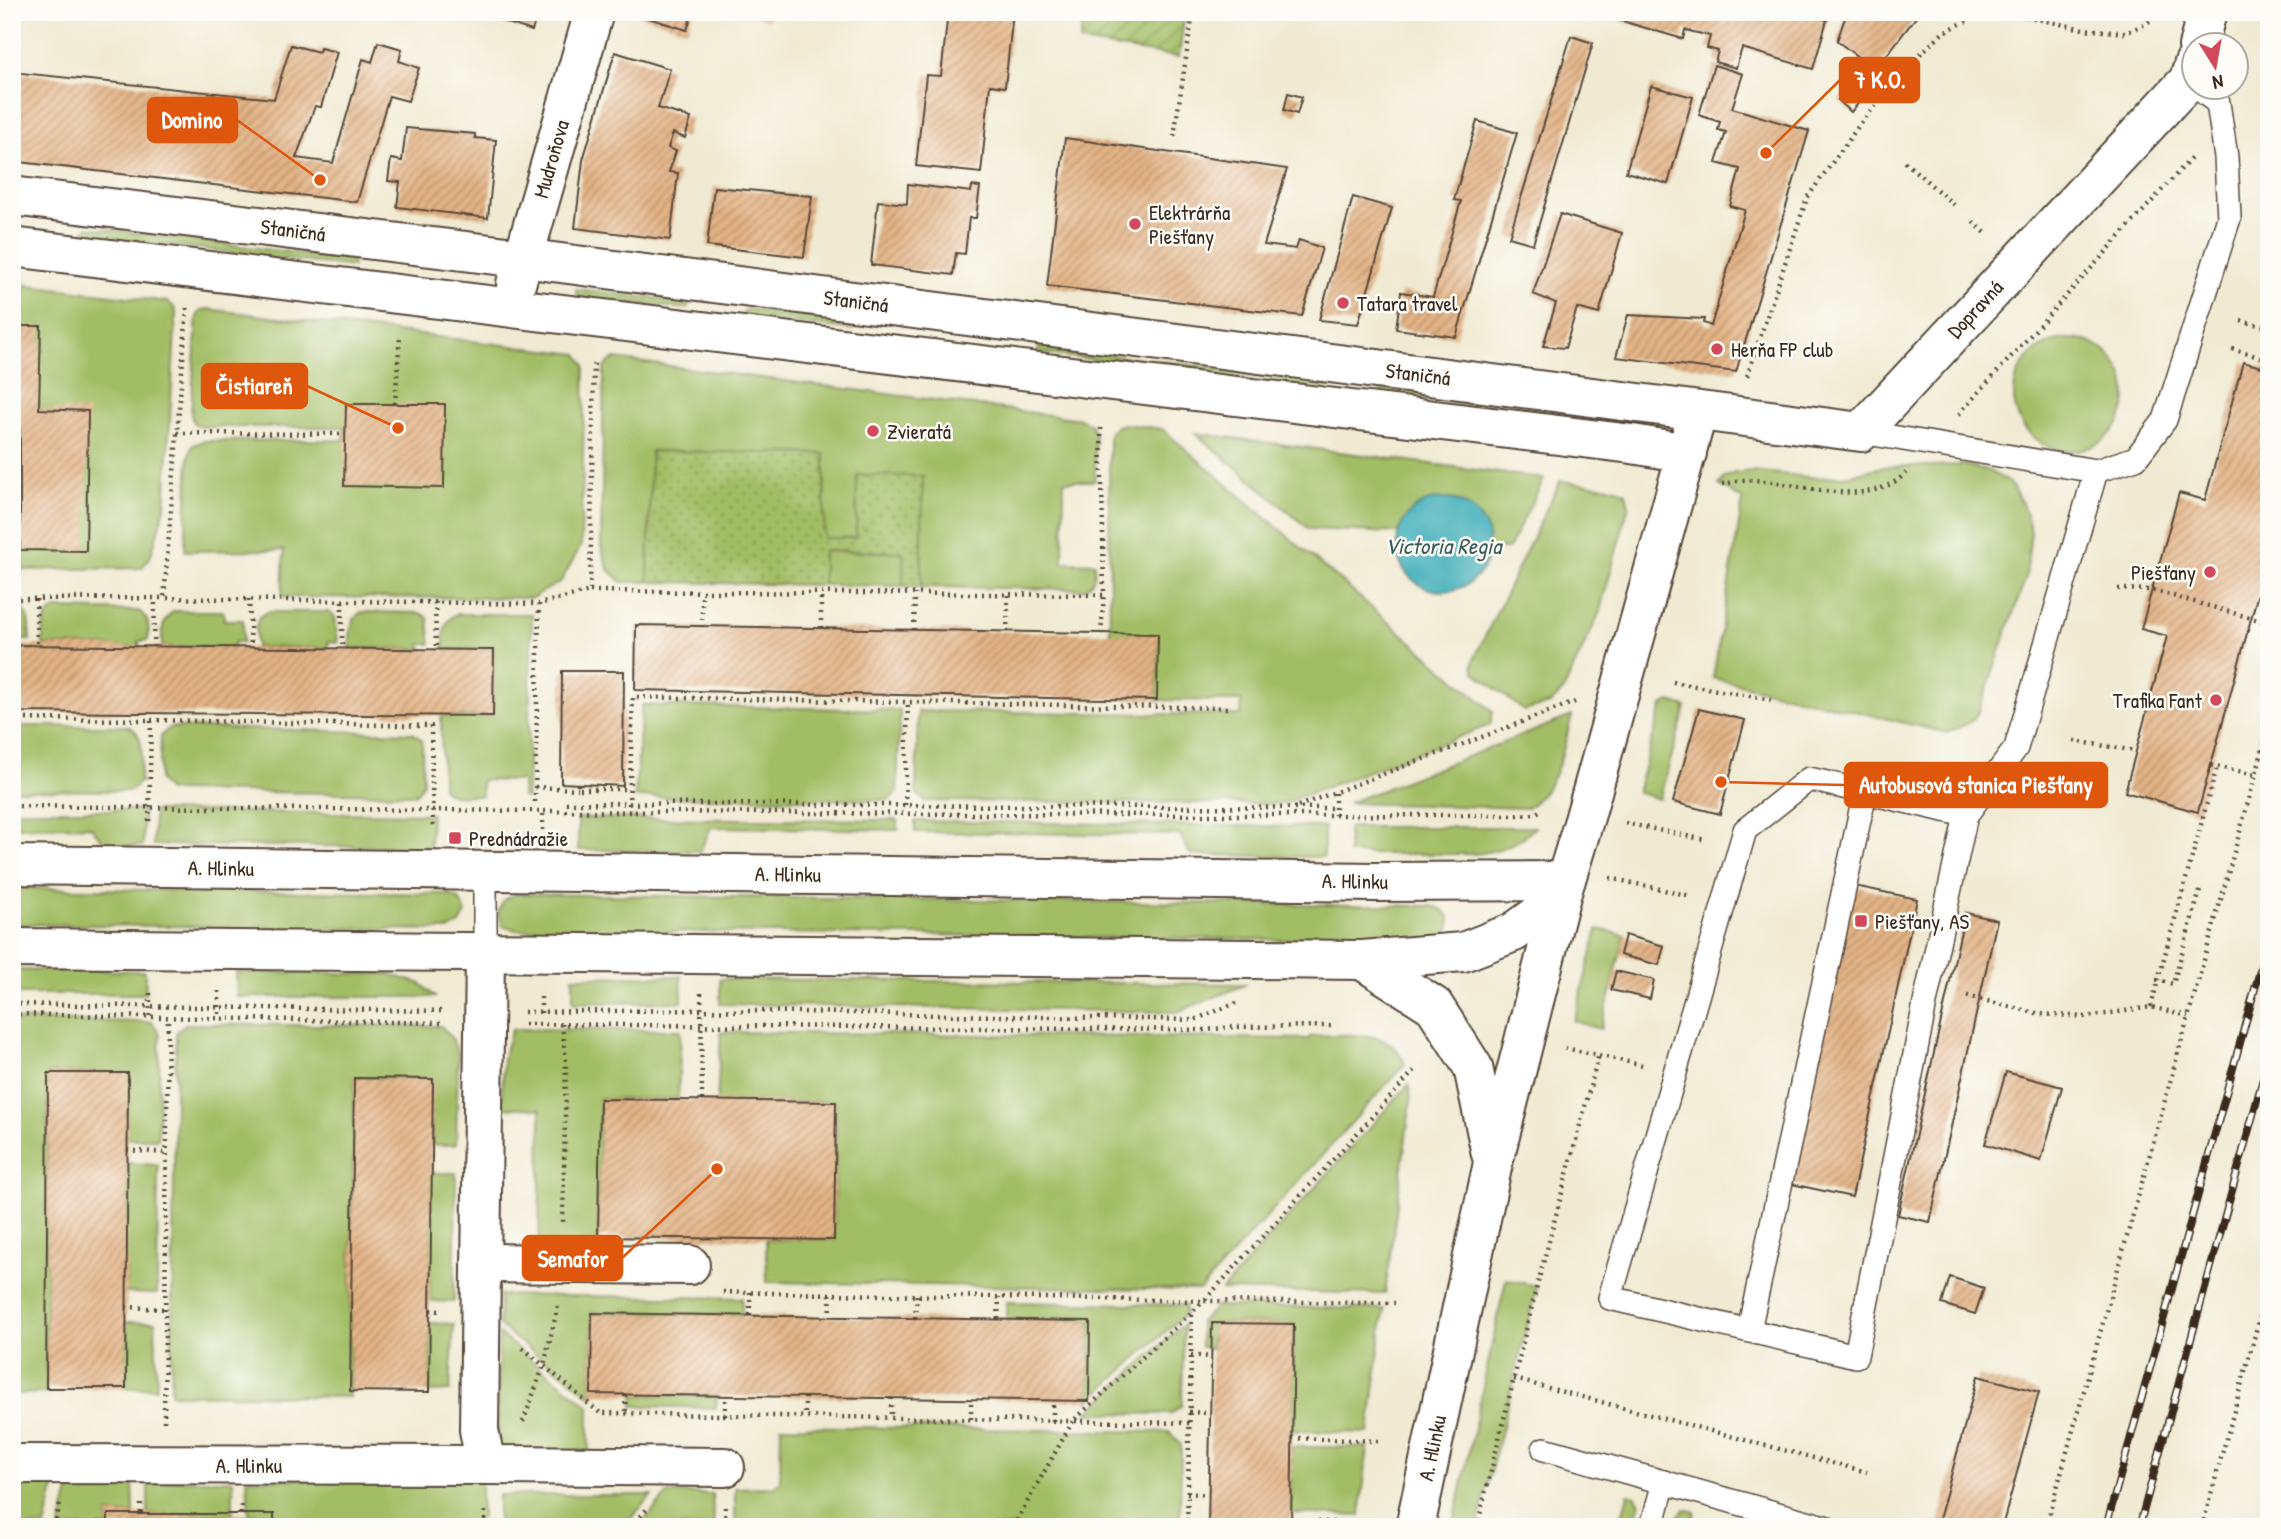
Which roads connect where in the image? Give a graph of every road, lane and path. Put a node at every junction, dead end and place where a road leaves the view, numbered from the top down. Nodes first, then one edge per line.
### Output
1 (594, 12) edge
2 (1193, 12) edge
3 (2162, 12) edge
4 (2207, 12) edge
5 (2203, 32) edge
6 (2180, 87) edge
7 (2217, 102) edge
8 (1174, 136) dead end
9 (1905, 162) dead end
10 (12, 196) edge
11 (1954, 205) dead end
12 (12, 247) edge
13 (522, 258) junction
14 (188, 297) dead end
15 (511, 306) junction
16 (2241, 321) dead end
17 (401, 323) dead end
18 (2269, 327) edge
19 (595, 348) dead end
20 (2232, 349) dead end
21 (2269, 360) edge
22 (1745, 383) dead end
23 (395, 404) dead end
24 (1699, 411) junction
25 (1101, 412) dead end
26 (1861, 432) junction
27 (177, 433) junction
28 (345, 434) dead end
29 (1687, 453) junction
30 (2096, 471) junction
31 (2118, 589) dead end
32 (590, 591) junction
33 (702, 592) junction
34 (821, 593) junction
35 (915, 594) junction
36 (1007, 594) junction
37 (1104, 595) junction
38 (155, 598) junction
39 (164, 598) junction
40 (12, 599) edge
41 (36, 599) junction
42 (249, 599) junction
43 (342, 601) junction
44 (435, 602) junction
45 (539, 604) junction
46 (2269, 623) edge
47 (702, 626) dead end
48 (821, 628) dead end
49 (914, 630) dead end
50 (1007, 632) dead end
51 (1101, 634) dead end
52 (37, 646) dead end
53 (154, 647) dead end
54 (250, 648) dead end
55 (342, 648) dead end
56 (436, 649) dead end
57 (1673, 682) dead end
58 (1579, 700) dead end
59 (1771, 700) dead end
60 (908, 702) junction
61 (1228, 708) dead end
62 (12, 719) edge
63 (150, 720) junction
64 (2269, 727) edge
65 (2074, 741) dead end
66 (2136, 751) dead end
67 (2255, 775) junction
68 (535, 787) junction
69 (629, 789) junction
70 (1865, 792) junction
71 (1335, 793) junction
72 (433, 801) dead end
73 (534, 802) dead end
74 (566, 803) dead end
75 (629, 805) junction
76 (905, 805) junction
77 (12, 806) edge
78 (1294, 807) junction
79 (1547, 807) dead end
80 (149, 808) junction
81 (1335, 808) junction
82 (1966, 815) junction
83 (1335, 816) junction
84 (1623, 823) dead end
85 (149, 832) dead end
86 (1712, 842) dead end
87 (12, 865) edge
88 (485, 871) junction
89 (1608, 878) dead end
90 (1562, 890) junction
91 (2200, 891) dead end
92 (1696, 897) dead end
93 (12, 948) edge
94 (485, 953) junction
95 (702, 954) junction
96 (1362, 960) junction
97 (2158, 980) junction
98 (219, 983) dead end
99 (1966, 996) dead end
100 (1242, 1001) dead end
101 (12, 1004) edge
102 (2151, 1007) junction
103 (219, 1008) junction
104 (701, 1010) junction
105 (12, 1014) edge
106 (2188, 1016) junction
107 (168, 1017) junction
108 (484, 1017) junction
109 (219, 1018) junction
110 (700, 1026) junction
111 (1332, 1026) dead end
112 (1600, 1054) dead end
113 (1415, 1070) dead end
114 (702, 1100) dead end
115 (127, 1150) dead end
116 (167, 1153) junction
117 (1493, 1163) junction
118 (481, 1263) junction
119 (700, 1278) joint
120 (2269, 1284) edge
121 (750, 1292) junction
122 (830, 1294) junction
123 (917, 1295) junction
124 (999, 1297) junction
125 (1204, 1301) junction
126 (1395, 1303) dead end
127 (126, 1307) dead end
128 (165, 1309) junction
129 (1192, 1312) junction
130 (481, 1315) junction
131 (750, 1315) dead end
132 (831, 1316) dead end
133 (915, 1318) dead end
134 (998, 1319) dead end
135 (1749, 1330) junction
136 (1191, 1355) junction
137 (1212, 1357) dead end
138 (1514, 1379) junction
139 (625, 1395) dead end
140 (725, 1396) dead end
141 (805, 1397) dead end
142 (891, 1398) dead end
143 (971, 1400) dead end
144 (1053, 1401) dead end
145 (1189, 1412) junction
146 (1210, 1413) dead end
147 (626, 1415) junction
148 (725, 1416) junction
149 (806, 1416) junction
150 (891, 1418) junction
151 (971, 1419) junction
152 (1053, 1421) junction
153 (1073, 1421) junction
154 (1189, 1423) junction
155 (164, 1426) dead end
156 (1292, 1438) dead end
157 (1378, 1441) dead end
158 (1544, 1449) dead end
159 (12, 1464) edge
160 (486, 1465) junction
161 (725, 1468) dead end
162 (1867, 1472) dead end
163 (1664, 1482) junction
164 (1187, 1493) junction
165 (1209, 1495) dead end
166 (648, 1507) dead end
167 (1290, 1521) dead end
168 (1369, 1523) dead end
169 (631, 1527) edge
170 (1013, 1527) edge
171 (1186, 1527) edge
172 (1415, 1527) edge
173 (1477, 1527) edge
174 (1652, 1527) edge
175 (1825, 1527) edge
176 (2046, 1527) edge
177 (2202, 1527) edge

1 - 13 street, Mudroňova
2 - 8 path
3 - 22 path
4 - 5 street, Dopravná
6 - 26 street, Dopravná
7 - 30 lane
9 - 11 path
10 - 13 street, Staničná
12 - 15 street
13 - 15 street, Mudroňova
13 - 24 street, Staničná
14 - 27 path
15 - 29 street
16 - 18 path
17 - 23 path
19 - 32 path
20 - 21 path
24 - 26 street
24 - 29 street, A. Hlinku
25 - 37 path
26 - 30 lane
27 - 28 path
27 - 39 path
29 - 90 street, A. Hlinku
30 - 82 lane
31 - 46 path
32 - 33 path
32 - 45 path
33 - 34 path
33 - 47 path
34 - 35 path
34 - 48 path
35 - 36 path
35 - 49 path
36 - 37 path
36 - 50 path
37 - 51 path
38 - 39 path
38 - 41 path
38 - 53 path
39 - 42 path
40 - 41 path
41 - 52 path
42 - 43 path
42 - 54 path
43 - 44 path
43 - 55 path
44 - 45 path
44 - 56 path
45 - 68 path
57 - 59 path
58 - 71 path
60 - 61 path
60 - 69 path
60 - 76 path
62 - 63 path
63 - 72 path
63 - 80 path
64 - 67 path
65 - 66 path
67 - 97 path
67 - 106 path
68 - 69 path
68 - 73 path
69 - 75 path
70 - 82 lane
70 - 135 lane
70 - 135 lane
71 - 78 path
71 - 81 path
74 - 75 path
75 - 76 path
76 - 78 path
77 - 80 path
78 - 81 path
79 - 83 path
80 - 83 path
80 - 85 path
81 - 83 path
82 - 135 lane
84 - 86 path
87 - 88 street, A. Hlinku
88 - 90 street, A. Hlinku
88 - 94 lane
89 - 92 path
90 - 96 street
90 - 117 street, A. Hlinku
91 - 97 path
93 - 94 street
94 - 95 street
94 - 108 street
95 - 96 street
95 - 104 path
96 - 117 street, A. Hlinku
97 - 102 path
98 - 103 path
99 - 102 path
100 - 104 path
101 - 103 path
102 - 106 path
103 - 108 path
103 - 109 path
104 - 108 path
104 - 110 path
105 - 107 path
106 - 176 path
107 - 109 path
107 - 116 path
108 - 109 path
108 - 110 path
108 - 118 street
110 - 111 path
110 - 114 path
112 - 138 path
113 - 125 path
115 - 116 path
116 - 128 path
117 - 172 street, A. Hlinku
118 - 119 street
118 - 130 street
119 - 121 path
120 - 177 path
121 - 122 path
121 - 131 path
122 - 123 path
122 - 132 path
123 - 124 path
123 - 133 path
124 - 125 path
124 - 134 path
125 - 126 path
125 - 129 path
127 - 128 path
128 - 155 path
129 - 136 path
129 - 153 path
130 - 147 path
130 - 160 street
136 - 137 path
136 - 145 path
138 - 162 path
138 - 173 path
139 - 147 path
140 - 148 path
141 - 149 path
142 - 150 path
143 - 151 path
144 - 152 path
145 - 146 path
145 - 154 path
147 - 148 path
148 - 149 path
149 - 150 path
150 - 151 path
151 - 152 path
152 - 153 path
153 - 154 path
153 - 170 path
154 - 164 path
156 - 157 path
158 - 163 lane
159 - 160 street, A. Hlinku
160 - 161 street, A. Hlinku
163 - 174 lane
163 - 175 lane
164 - 165 path
164 - 171 path
166 - 169 path
167 - 168 path

